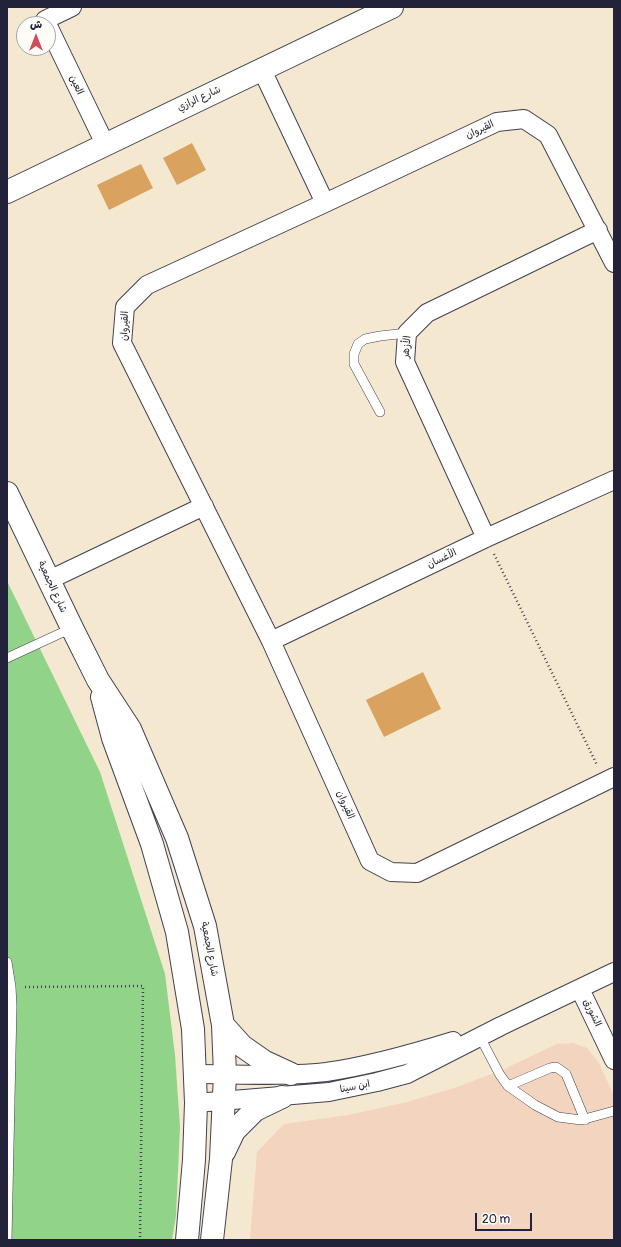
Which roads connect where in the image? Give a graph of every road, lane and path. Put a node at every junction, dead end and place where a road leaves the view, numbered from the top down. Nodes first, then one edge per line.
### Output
1 (72, 7) edge
2 (392, 7) edge
3 (52, 16) edge
4 (56, 42) edge
5 (262, 70) junction
6 (104, 144) junction
7 (7, 192) edge
8 (326, 203) junction
9 (598, 230) junction
10 (614, 263) edge
11 (407, 332) junction
12 (380, 412) dead end
13 (614, 480) edge
14 (7, 493) edge
15 (204, 506) junction
16 (486, 538) junction
17 (49, 580) junction
18 (72, 628) junction
19 (271, 641) junction
20 (8, 655) edge
21 (98, 680) junction
22 (609, 779) edge
23 (7, 962) edge
24 (614, 972) edge
25 (11, 987) junction
26 (580, 988) junction
27 (223, 1025) junction
28 (501, 1026) junction
29 (480, 1037) junction
30 (614, 1060) edge
31 (195, 1074) junction
32 (226, 1074) junction
33 (290, 1074) junction
34 (508, 1086) junction
35 (282, 1096) junction
36 (224, 1101) junction
37 (196, 1103) junction
38 (614, 1111) edge
39 (585, 1120) junction
40 (221, 1159) junction
41 (7, 1240) edge
42 (140, 1240) edge
43 (187, 1240) edge
44 (212, 1240) edge

1 - 3 street
2 - 5 street, شارع الرازي
4 - 6 street, العين
5 - 6 street, شارع الرازي
5 - 8 street
6 - 7 street, شارع الرازي
8 - 9 street, القيروان
8 - 15 street, القيروان
9 - 10 street, القيروان
9 - 11 street, الأزهر
11 - 12 lane
11 - 16 street, الأزهر
13 - 16 street, الآغسان
14 - 17 street, شارع الجمعية
15 - 17 street
15 - 19 street, القيروان
16 - 19 street, الآغسان
16 - 22 path
17 - 18 street, شارع الجمعية
18 - 20 lane
18 - 21 street, شارع الجمعية
19 - 22 street, القيروان
21 - 27 street, شارع الجمعية
21 - 31 street, شارع الجمعية
23 - 25 lane
24 - 26 street, ابن سينا
25 - 41 lane
25 - 42 path
26 - 28 street, ابن سينا
26 - 30 street, الشورق
27 - 32 street, شارع الجمعية
27 - 33 street
28 - 29 street, ابن سينا
28 - 33 street, ابن سينا
29 - 34 lane
29 - 35 street, ابن سينا
31 - 32 street, ابن سينا
31 - 37 street, شارع الجمعية
32 - 33 street, ابن سينا
32 - 36 street, شارع الجمعية
34 - 39 lane
34 - 39 lane
35 - 36 street, ابن سينا
35 - 40 street
36 - 37 street, ابن سينا
36 - 40 street, شارع الجمعية
37 - 43 street, شارع الجمعية
38 - 39 lane
40 - 44 street, شارع الجمعية

